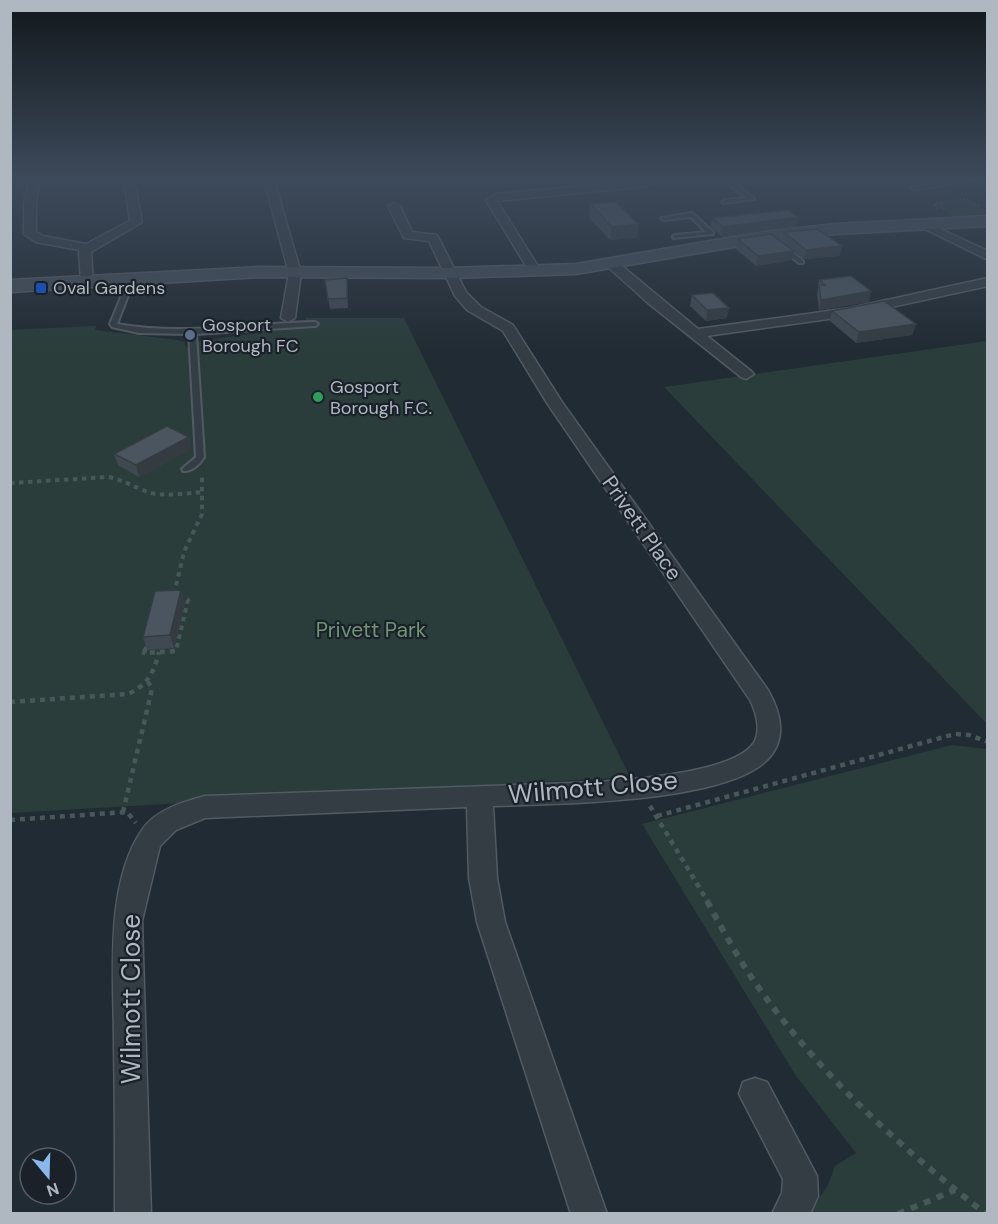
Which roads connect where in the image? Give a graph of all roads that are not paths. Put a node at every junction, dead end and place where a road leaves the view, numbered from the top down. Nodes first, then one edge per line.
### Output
1 (37, 237) edge
2 (108, 237) edge
3 (285, 237) edge
4 (426, 237) edge
5 (513, 237) edge
6 (675, 237) edge
7 (761, 237) edge
8 (768, 237) edge
9 (949, 237) edge
10 (87, 248) junction
11 (693, 249) junction
12 (987, 256) edge
13 (801, 262) dead end
14 (612, 264) junction
15 (535, 271) junction
16 (295, 273) junction
17 (450, 273) junction
18 (131, 280) junction
19 (987, 282) edge
20 (87, 283) junction
21 (10, 286) edge
22 (286, 321) junction
23 (315, 324) dead end
24 (192, 332) junction
25 (696, 333) junction
26 (746, 374) dead end
27 (186, 469) dead end
28 (706, 775) joint
29 (480, 797) junction
30 (755, 1094) dead end
31 (133, 1214) edge
32 (589, 1214) edge
33 (790, 1214) edge

1 - 10 street
2 - 10 street
3 - 16 street
4 - 17 street, Privett Place
5 - 15 street
6 - 11 lane
7 - 11 main road
8 - 13 lane
9 - 12 street
10 - 20 street
11 - 14 main road
14 - 15 main road
14 - 25 street
15 - 17 main road
16 - 17 main road
16 - 18 main road
16 - 22 street
17 - 28 street, Privett Place
18 - 20 main road
18 - 24 lane
19 - 25 street
20 - 21 main road
22 - 23 lane
22 - 24 lane
24 - 27 lane
25 - 26 street
28 - 29 street, Wilmott Close
29 - 31 street, Wilmott Close
29 - 32 street, Wilmott Close
30 - 33 street

